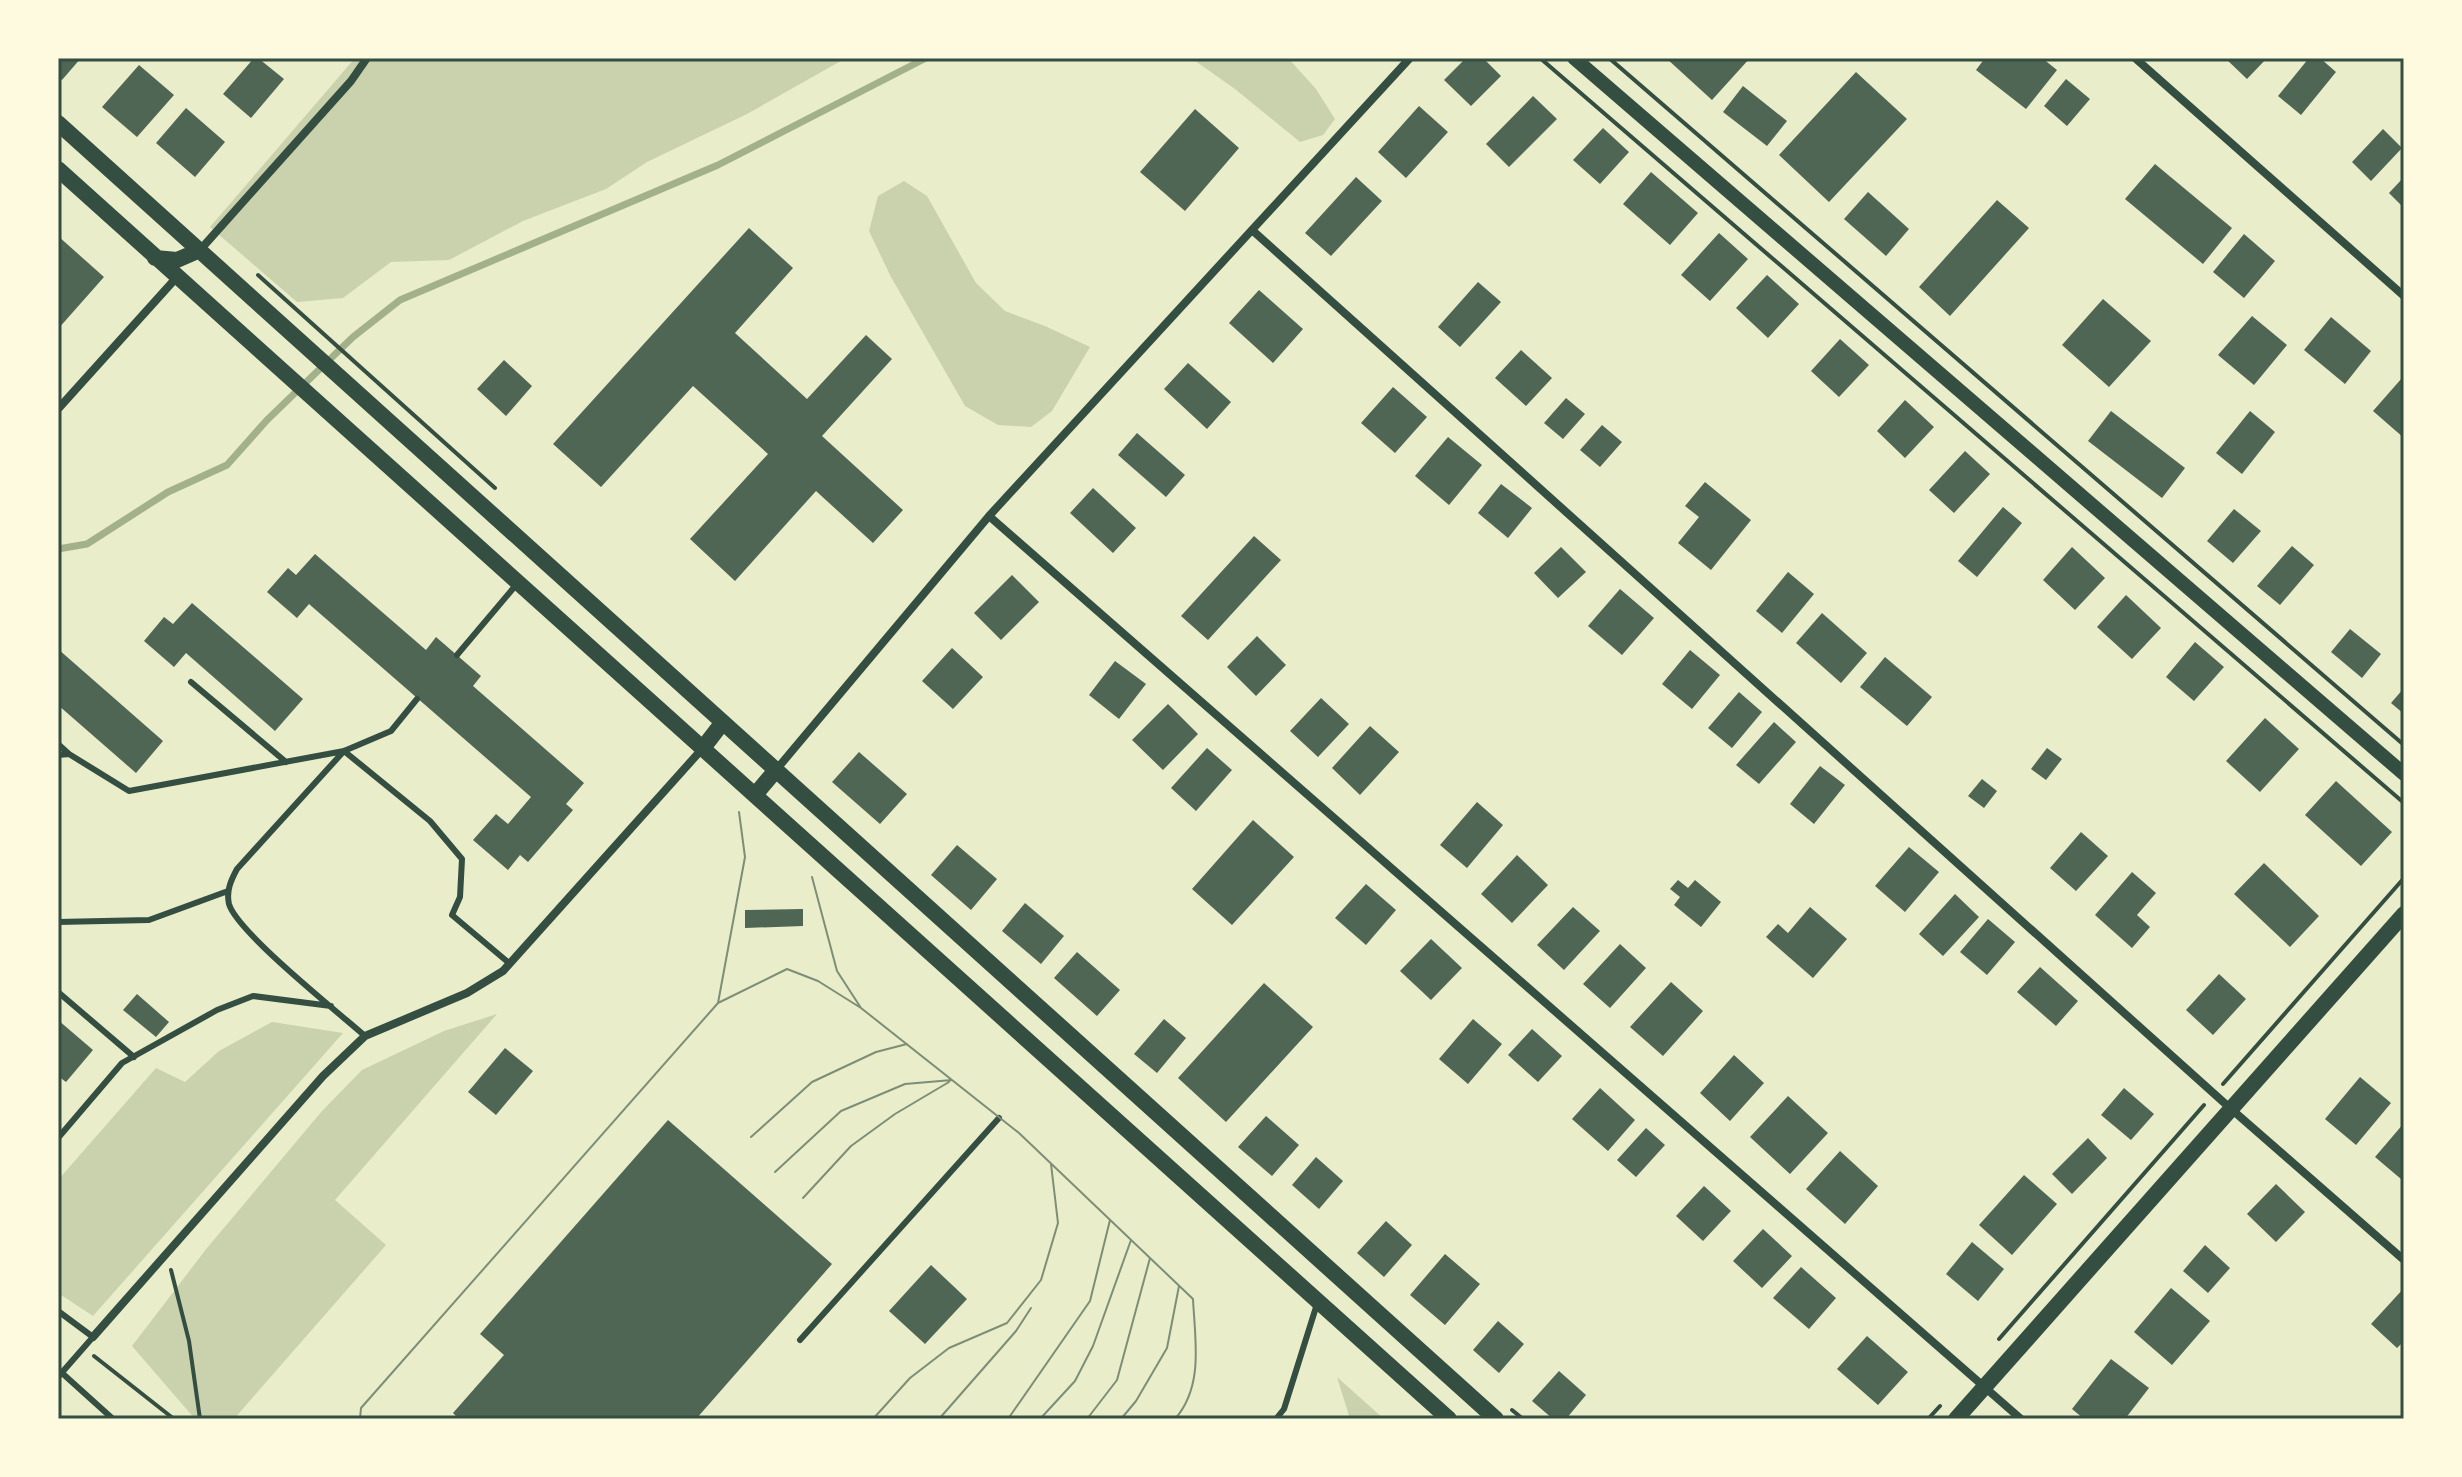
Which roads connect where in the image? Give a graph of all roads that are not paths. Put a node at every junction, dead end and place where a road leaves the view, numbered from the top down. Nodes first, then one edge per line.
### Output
1 (367, 58) edge
2 (1410, 58) edge
3 (1574, 58) edge
4 (2135, 58) edge
5 (58, 123) edge
6 (58, 169) edge
7 (1252, 230) junction
8 (200, 250) junction
9 (154, 257) junction
10 (222, 269) junction
11 (177, 277) junction
12 (2404, 296) edge
13 (58, 409) edge
14 (989, 516) junction
15 (518, 582) junction
16 (457, 655) dead end
17 (191, 682) dead end
18 (417, 699) dead end
19 (723, 722) junction
20 (58, 744) edge
21 (703, 748) junction
22 (344, 751) junction
23 (69, 754) junction
24 (58, 755) edge
25 (286, 762) junction
26 (776, 770) junction
27 (2404, 774) edge
28 (755, 795) junction
29 (228, 891) junction
30 (2404, 914) edge
31 (58, 922) edge
32 (509, 963) junction
33 (58, 992) edge
34 (332, 1006) junction
35 (365, 1036) junction
36 (134, 1057) junction
37 (2230, 1108) junction
38 (999, 1118) dead end
39 (58, 1138) edge
40 (2404, 1260) edge
41 (1318, 1301) junction
42 (58, 1311) edge
43 (93, 1337) junction
44 (800, 1340) dead end
45 (60, 1375) edge
46 (1984, 1387) junction
47 (113, 1419) edge
48 (1276, 1419) edge
49 (1449, 1419) edge
50 (1496, 1419) edge
51 (1956, 1419) edge
52 (2021, 1419) edge

1 - 8 street
2 - 7 street
3 - 27 street
4 - 12 street
5 - 8 main road
6 - 9 main road
7 - 14 street
7 - 37 street
8 - 9 main road
8 - 10 main road
9 - 11 main road
10 - 11 main road
10 - 19 main road
11 - 13 street
11 - 15 main road
14 - 26 street
14 - 46 street
15 - 16 lane
15 - 21 main road
17 - 25 lane
18 - 22 lane
19 - 21 main road
19 - 26 main road
20 - 23 lane
21 - 28 main road
21 - 32 street
22 - 25 lane
22 - 29 lane
22 - 32 lane
23 - 24 lane
23 - 25 lane
26 - 28 main road
26 - 50 main road
28 - 41 main road
29 - 31 lane
29 - 34 lane
30 - 37 main road
32 - 35 street
33 - 36 lane
34 - 35 lane
34 - 36 lane
35 - 43 street
36 - 39 lane
37 - 40 street
37 - 46 main road
38 - 44 lane
41 - 48 lane
41 - 49 main road
42 - 43 lane
43 - 45 lane
45 - 47 lane
46 - 51 main road
46 - 52 street

